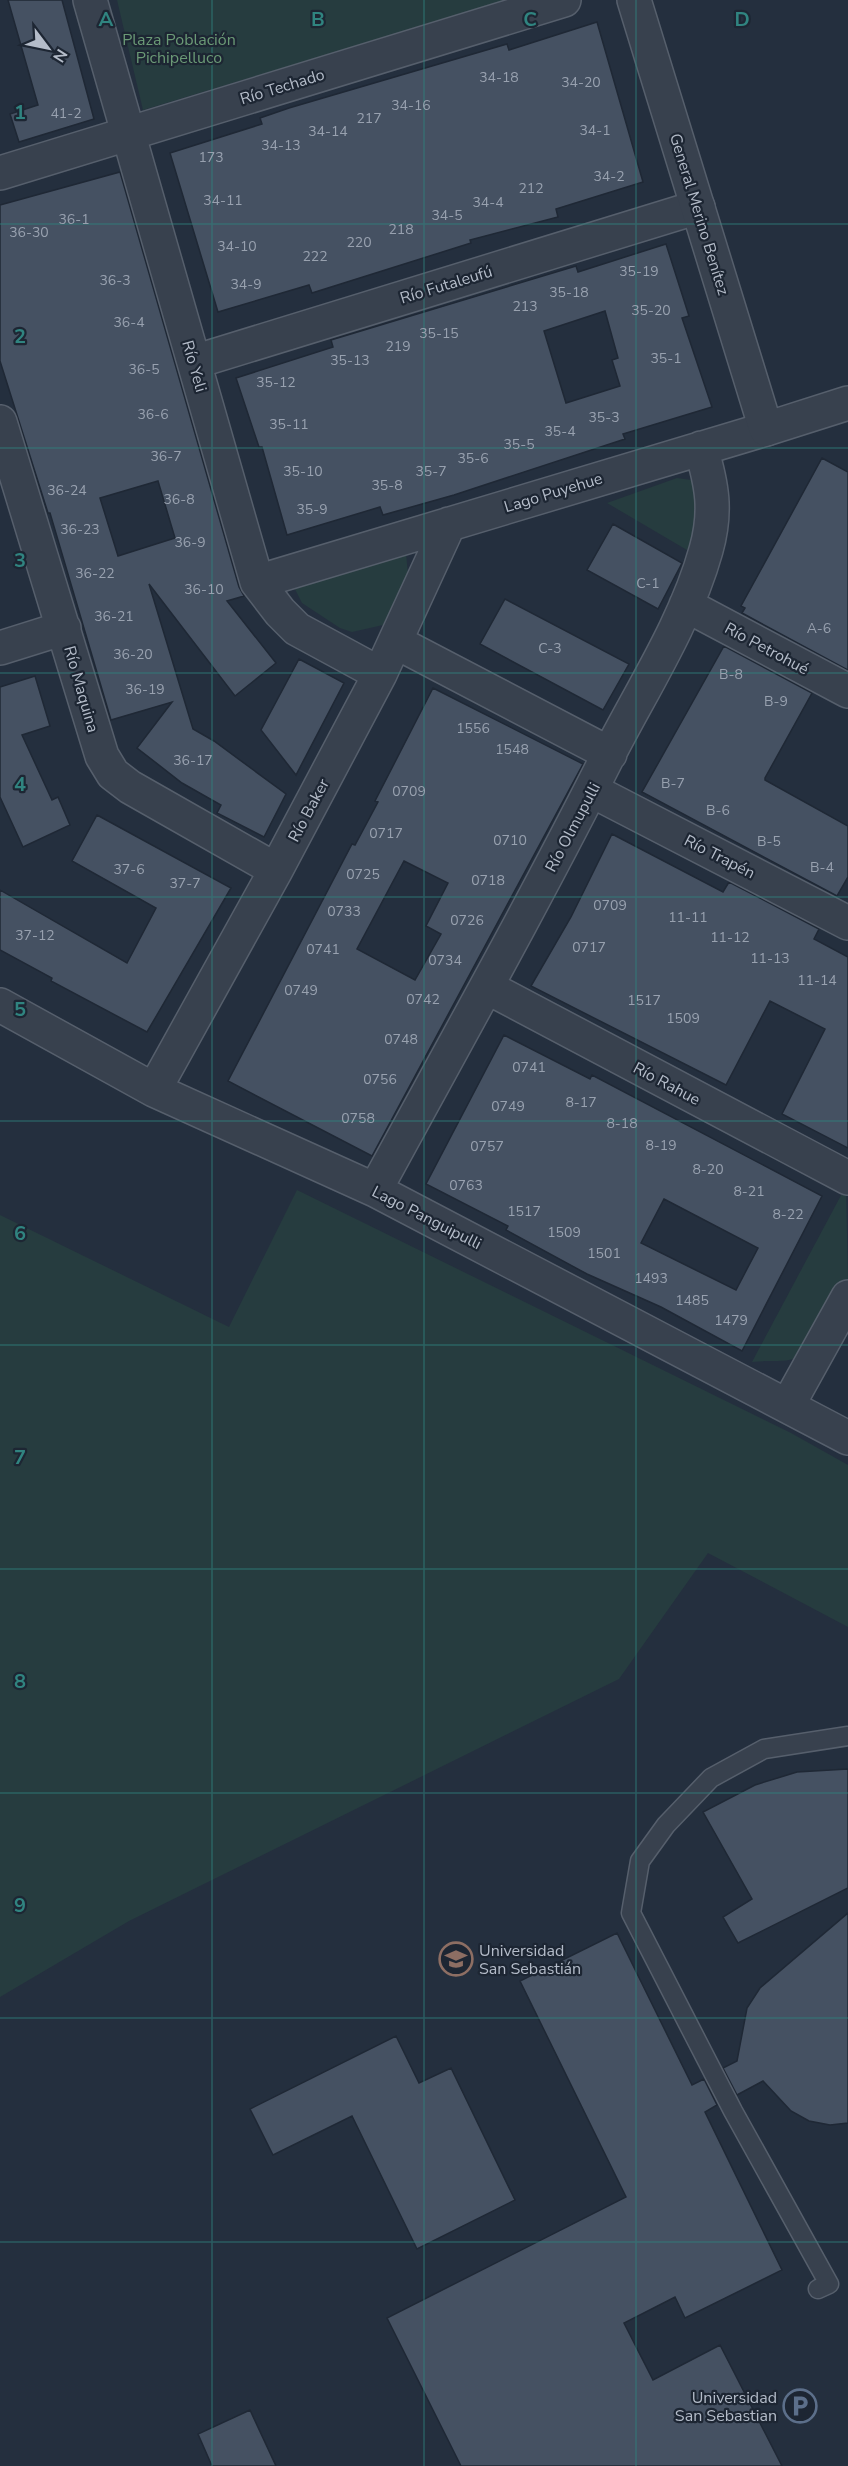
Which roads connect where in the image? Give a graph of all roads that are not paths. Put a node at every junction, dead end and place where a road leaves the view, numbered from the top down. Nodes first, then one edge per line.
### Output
1 (90, 0) edge
2 (564, 0) edge
3 (634, 0) edge
4 (128, 133) junction
5 (0, 173) edge
6 (698, 207) junction
7 (194, 362) junction
8 (848, 403) edge
9 (0, 422) edge
10 (766, 429) junction
11 (701, 448) junction
12 (448, 524) junction
13 (257, 582) junction
14 (686, 605) junction
15 (64, 628) junction
16 (396, 642) junction
17 (0, 648) edge
18 (381, 674) junction
19 (848, 691) edge
20 (610, 753) junction
21 (591, 790) junction
22 (276, 870) junction
23 (848, 922) edge
24 (487, 987) junction
25 (0, 1005) edge
26 (154, 1090) junction
27 (848, 1178) edge
28 (375, 1190) junction
29 (848, 1297) edge
30 (788, 1405) junction
31 (848, 1438) edge
32 (848, 1736) edge
33 (818, 2289) dead end

1 - 4 street, Río Yeli
2 - 4 street, Río Techado
3 - 6 street, General Merino Benítez
4 - 5 street, Río Techado
4 - 7 street, Río Yeli
6 - 7 street, Río Futaleufú
6 - 10 street, General Merino Benítez
7 - 13 street, Río Yeli
8 - 10 street, Lago Puyehue
9 - 15 street, Río Maquina
10 - 11 street, Lago Puyehue
11 - 12 street, Lago Puyehue
11 - 14 street, Río Olmupulli
12 - 13 street, Lago Puyehue
12 - 16 street, Río Baker
13 - 18 street, Río Yeli
14 - 19 street, Río Petrohué
14 - 20 street, Río Olmupulli
15 - 17 street
15 - 22 street, Río Maquina
16 - 18 street, Río Baker
16 - 20 street
18 - 22 street, Río Baker
20 - 21 street, Río Olmupulli
21 - 23 street, Río Trapén
21 - 24 street, Río Olmupulli
22 - 26 street, Río Baker
24 - 27 street, Río Rahue
24 - 28 street, Río Olmupulli
25 - 26 street, Lago Panguipulli
26 - 28 street, Lago Panguipulli
28 - 30 street, Lago Panguipulli
29 - 30 street
30 - 31 street, Lago Panguipulli
32 - 33 lane

